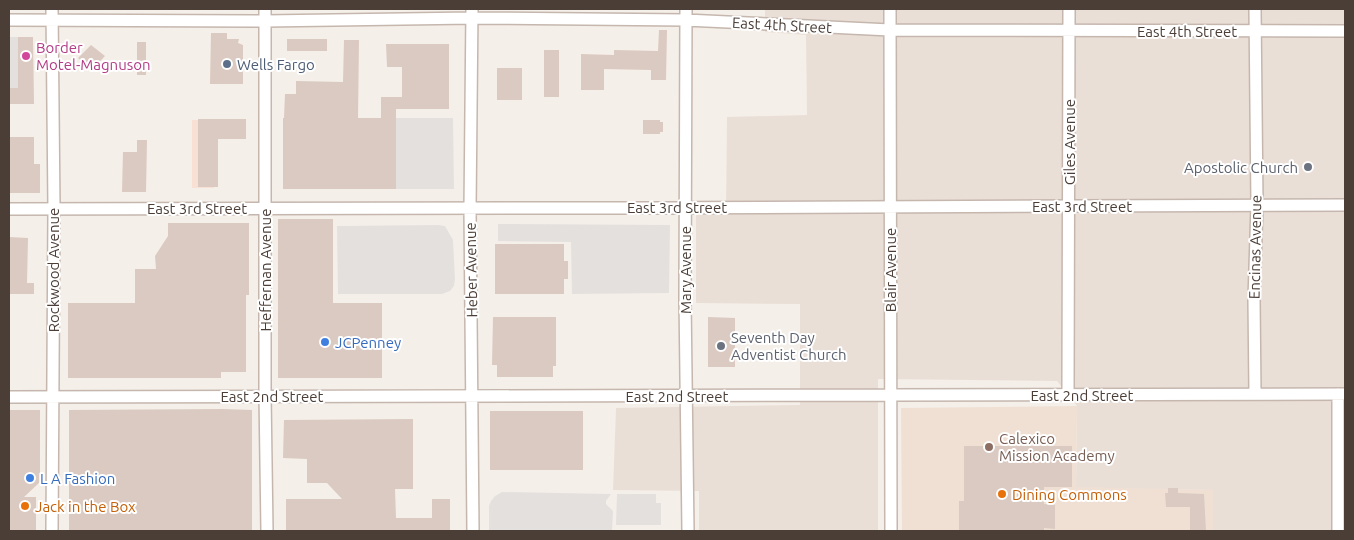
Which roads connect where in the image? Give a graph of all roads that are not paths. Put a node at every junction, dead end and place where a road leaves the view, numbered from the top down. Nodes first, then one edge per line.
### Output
1 (265, 9) edge
2 (890, 9) edge
3 (1069, 9) edge
4 (1255, 9) edge
5 (52, 14) edge
6 (472, 14) edge
7 (686, 14) edge
8 (9, 20) edge
9 (265, 21) junction
10 (890, 30) junction
11 (1069, 31) junction
12 (1254, 31) junction
13 (1345, 31) edge
14 (1256, 205) junction
15 (1345, 205) edge
16 (890, 206) junction
17 (1069, 206) junction
18 (685, 207) junction
19 (265, 208) junction
20 (9, 209) edge
21 (54, 209) junction
22 (470, 209) junction
23 (1255, 394) junction
24 (1342, 394) edge
25 (265, 395) junction
26 (890, 395) junction
27 (1068, 395) junction
28 (53, 396) junction
29 (473, 396) junction
30 (686, 396) junction
31 (9, 397) edge
32 (1342, 489) edge
33 (52, 531) edge
34 (267, 531) edge
35 (473, 531) edge
36 (688, 531) edge
37 (891, 531) edge
38 (1338, 531) edge

1 - 9 street, Heffernan Avenue
2 - 10 street, Blair Avenue
3 - 11 street, Giles Avenue
4 - 12 street, Encinas Avenue
5 - 8 street, East 4th Street
5 - 9 street, East 4th Street
5 - 21 street, Rockwood Avenue
6 - 7 street, East 4th Street
6 - 9 street, East 4th Street
6 - 22 street, Heber Avenue
7 - 10 street, East 4th Street
7 - 18 street, Mary Avenue
9 - 19 street, Heffernan Avenue
10 - 11 street, East 4th Street
10 - 16 street, Blair Avenue
11 - 12 street, East 4th Street
11 - 17 street, Giles Avenue
12 - 13 street, East 4th Street
12 - 14 street, Encinas Avenue
14 - 15 street, East 3rd Street
14 - 17 street, East 3rd Street
14 - 23 street, Encinas Avenue
16 - 17 street, East 3rd Street
16 - 18 street, East 3rd Street
16 - 26 street, Blair Avenue
17 - 27 street, Giles Avenue
18 - 22 street, East 3rd Street
18 - 30 street, Mary Avenue
19 - 21 street, East 3rd Street
19 - 22 street, East 3rd Street
19 - 25 street, Heffernan Avenue
20 - 21 street, East 3rd Street
21 - 28 street, Rockwood Avenue
22 - 29 street, Heber Avenue
23 - 24 street, East 2nd Street
23 - 27 street, East 2nd Street
24 - 32 street
25 - 28 street, East 2nd Street
25 - 29 street, East 2nd Street
25 - 34 street, Heffernan Avenue
26 - 27 street, East 2nd Street
26 - 30 street, East 2nd Street
26 - 37 street, Blair Avenue
28 - 31 street, East 2nd Street
28 - 33 street, Rockwood Avenue
29 - 30 street, East 2nd Street
29 - 35 street, Heber Avenue
30 - 36 street, Mary Avenue
32 - 38 street

